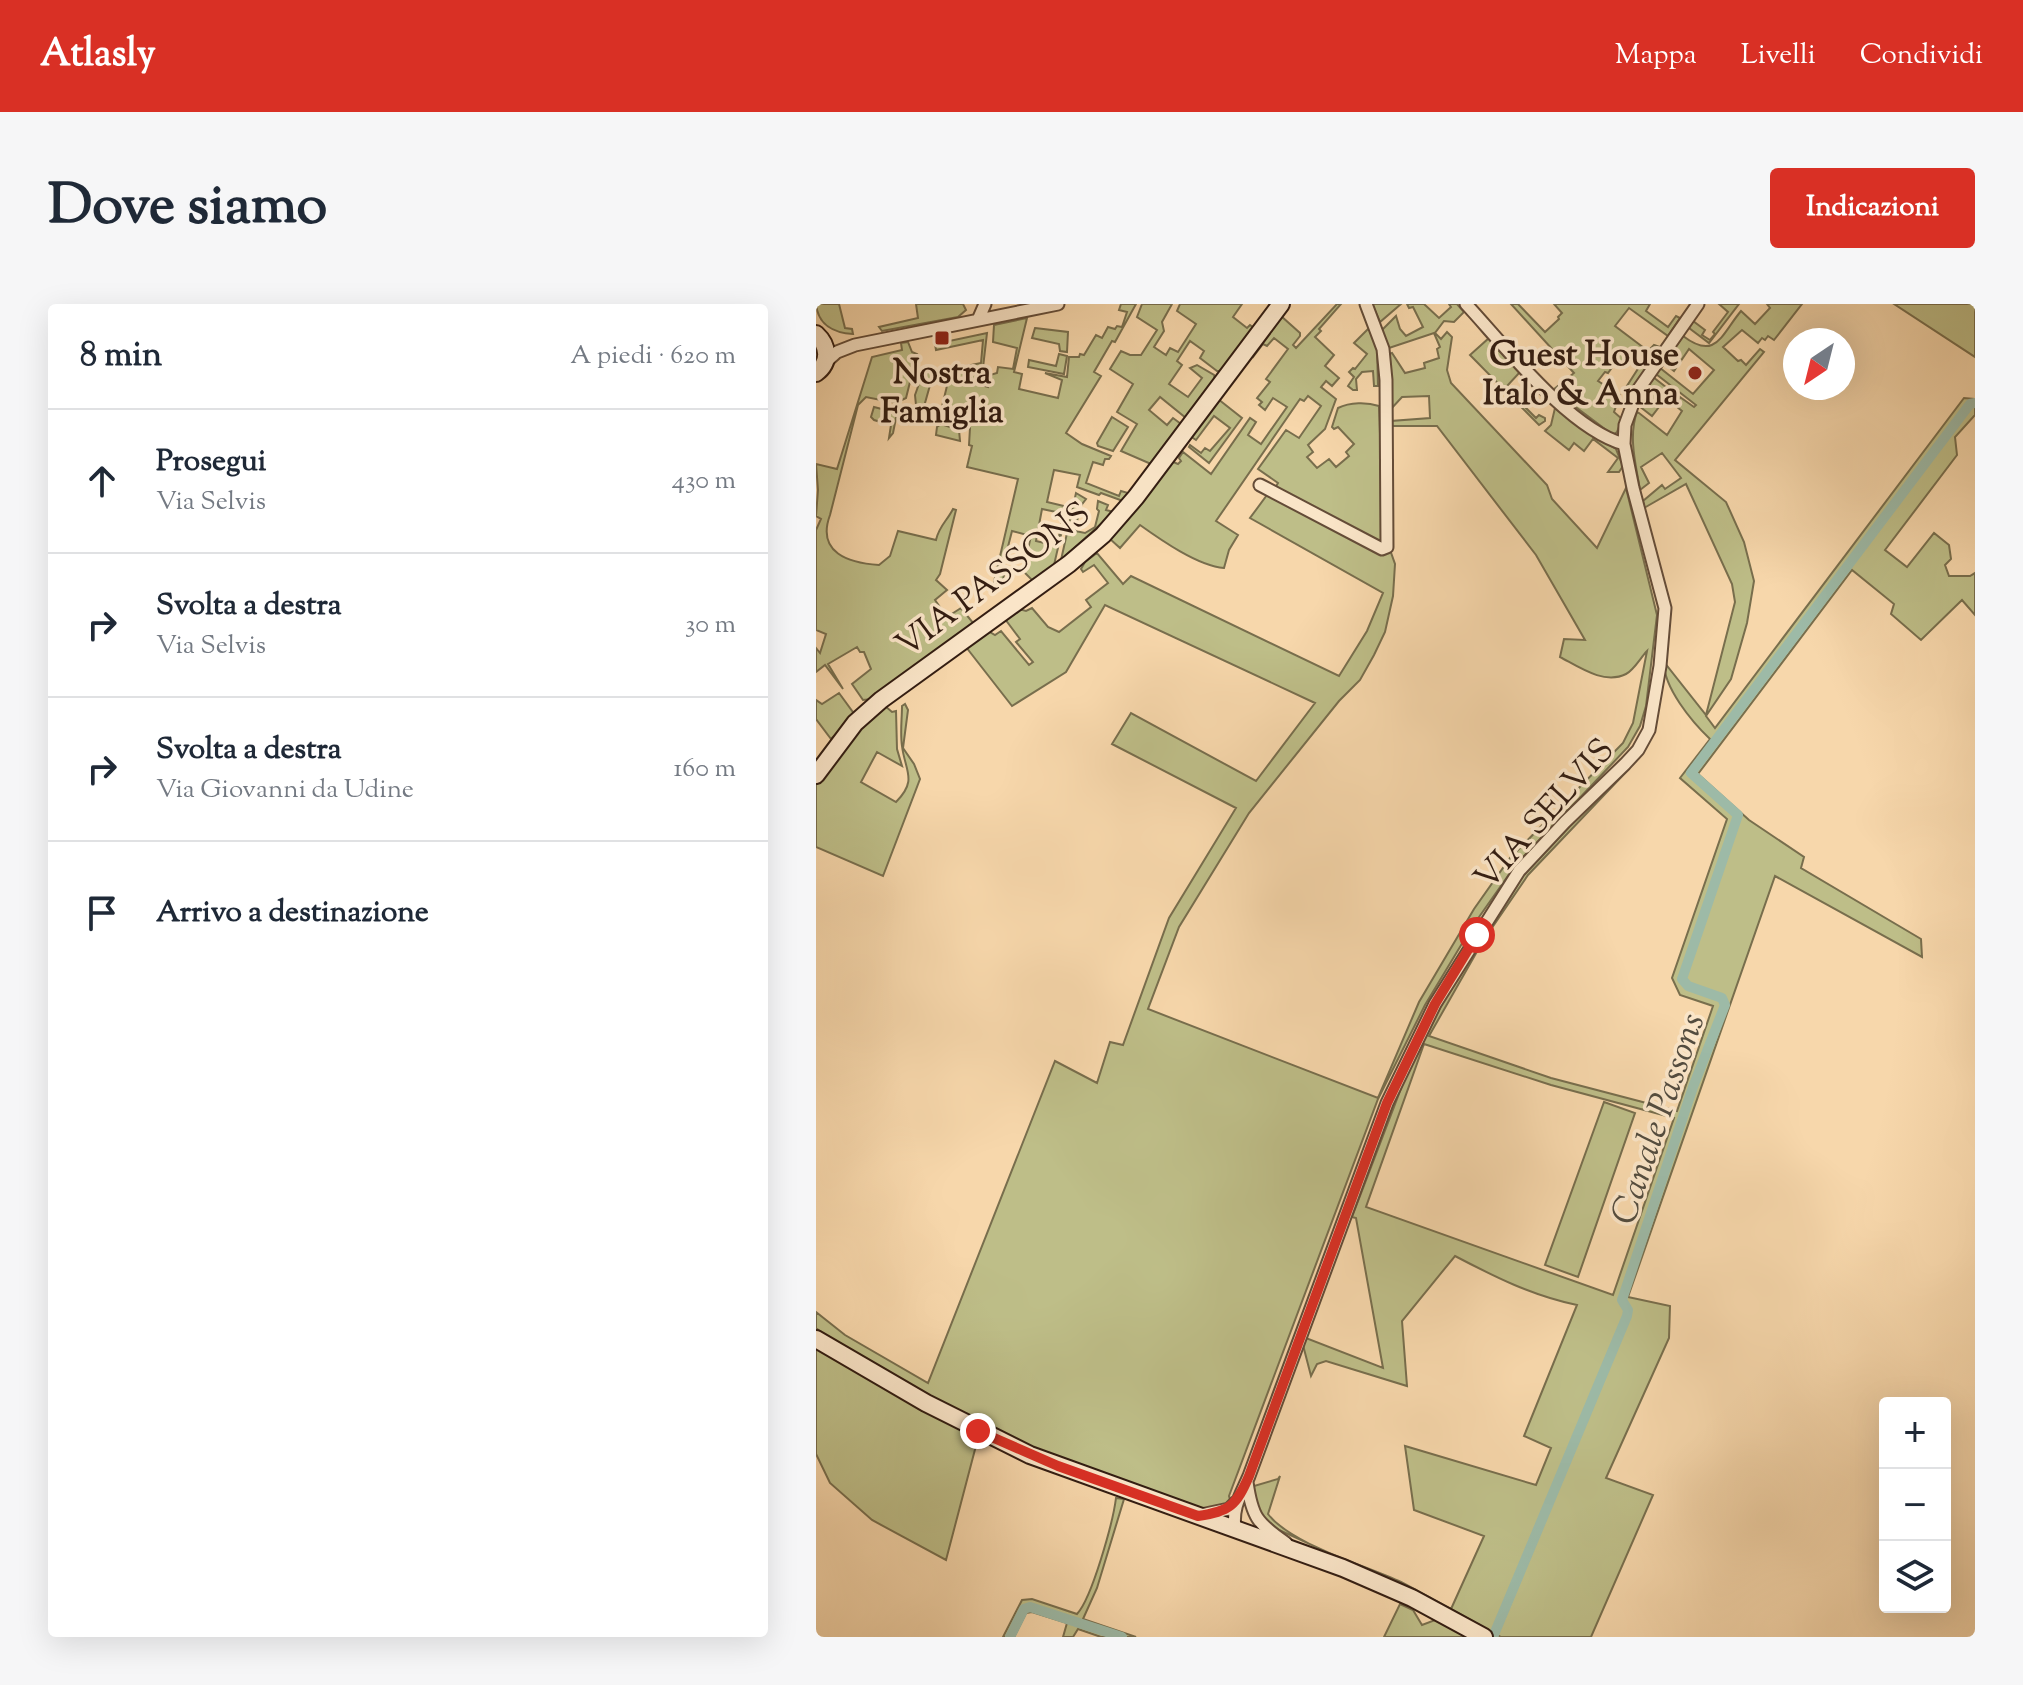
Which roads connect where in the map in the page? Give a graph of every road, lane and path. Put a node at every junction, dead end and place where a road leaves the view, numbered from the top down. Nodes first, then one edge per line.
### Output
1 (985, 304) edge
2 (1058, 304) edge
3 (1281, 304) edge
4 (1366, 304) edge
5 (1466, 304) edge
6 (1698, 304) edge
7 (978, 320) junction
8 (819, 337) edge
9 (855, 345) junction
10 (820, 372) edge
11 (1624, 444) junction
12 (1260, 485) dead end
13 (816, 775) edge
14 (817, 1339) edge
15 (1247, 1482) junction
16 (1237, 1501) junction
17 (1251, 1509) junction
18 (1198, 1516) junction
19 (1235, 1528) junction
20 (1296, 1550) junction
21 (1484, 1637) edge

1 - 7 street
2 - 7 street
3 - 13 main road, VIA PASSONS
4 - 12 street
5 - 11 street
6 - 11 street, VIA SELVIS
7 - 9 street
8 - 9 street
8 - 10 main road
9 - 10 street
11 - 15 street, VIA SELVIS
14 - 18 main road
15 - 16 street, VIA SELVIS
15 - 17 street, VIA SELVIS
16 - 18 street
16 - 19 street, VIA SELVIS
17 - 19 street
17 - 20 street
18 - 19 main road
19 - 20 main road
20 - 21 main road

